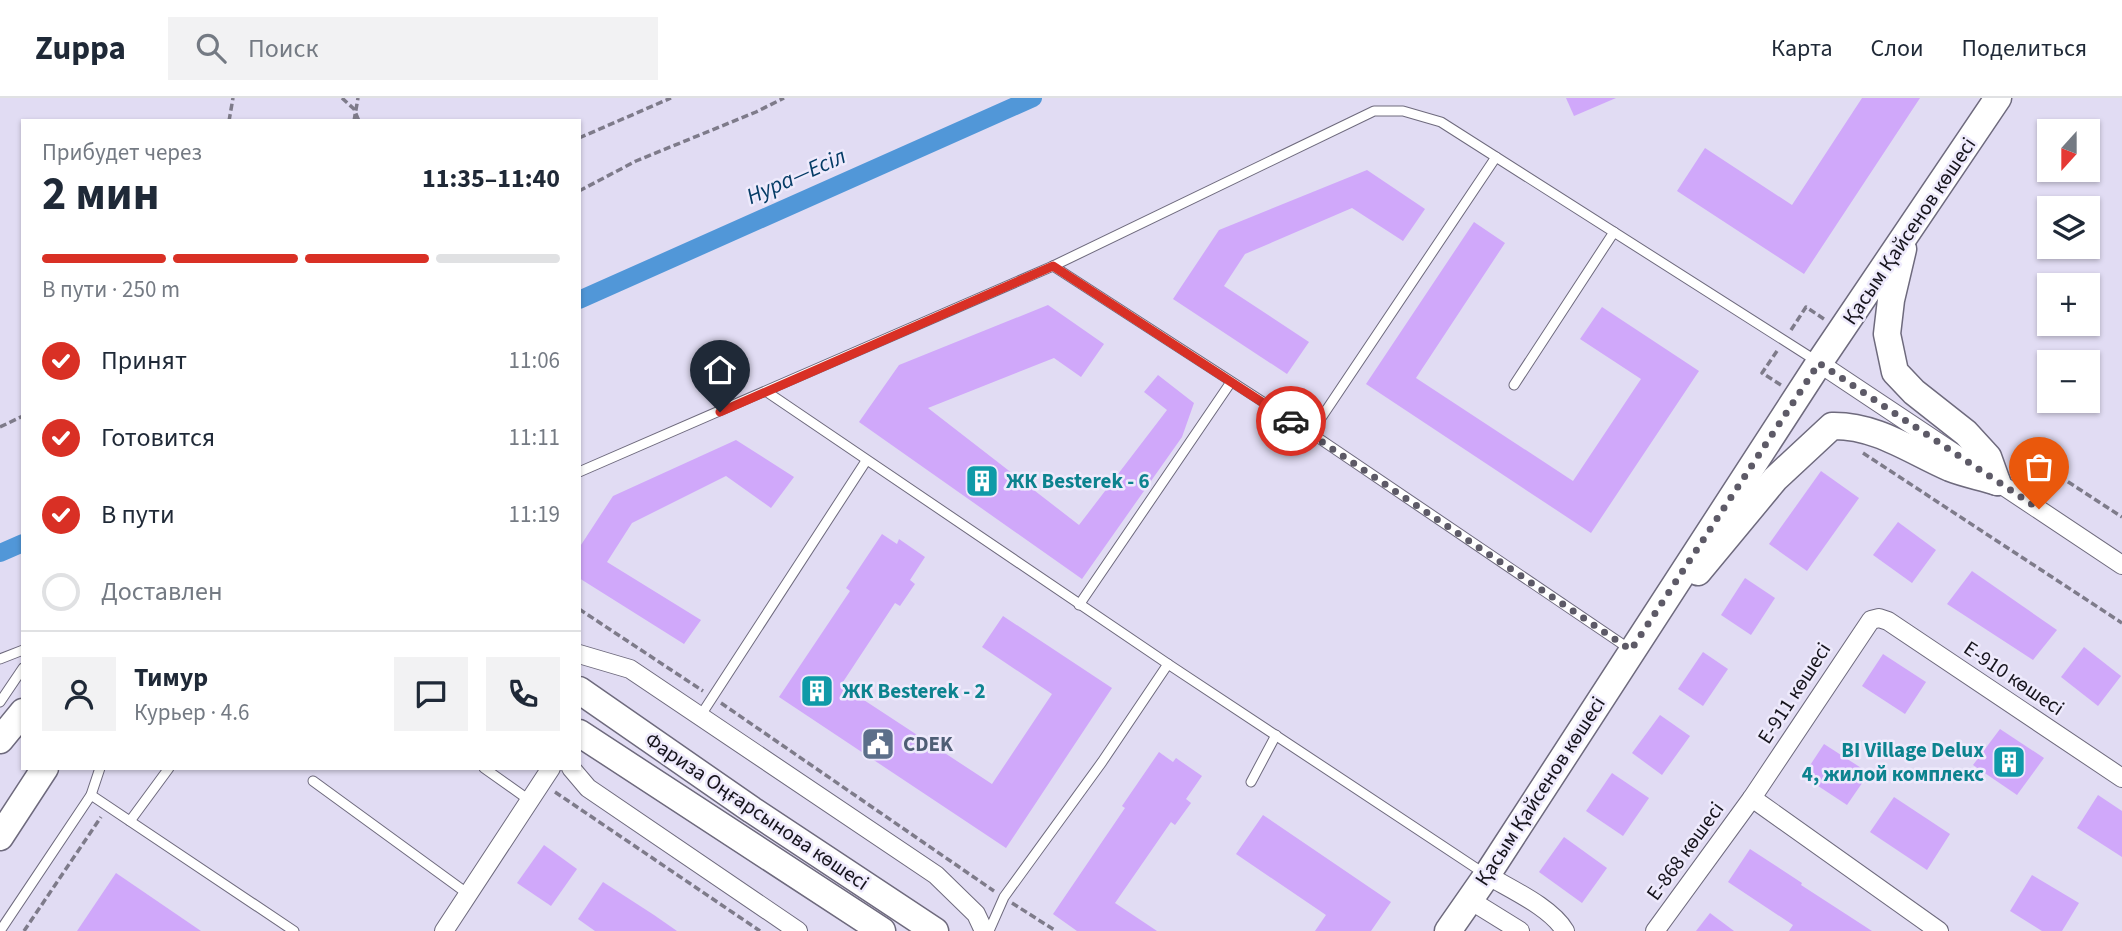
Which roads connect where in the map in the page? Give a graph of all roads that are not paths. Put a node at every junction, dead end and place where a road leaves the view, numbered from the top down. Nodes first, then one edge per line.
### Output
1 (1998, 98) edge
2 (1496, 157) junction
3 (1614, 232) junction
4 (1907, 234) junction
5 (1053, 266) junction
6 (1819, 363) junction
7 (1231, 382) junction
8 (1514, 385) dead end
9 (767, 392) junction
10 (1311, 433) junction
11 (866, 461) junction
12 (581, 471) edge
13 (1997, 482) junction
14 (2122, 565) edge
15 (1672, 587) junction
16 (1079, 604) junction
17 (1879, 618) joint
18 (1631, 650) junction
19 (21, 651) edge
20 (581, 655) edge
21 (0, 659) edge
22 (1168, 664) junction
23 (21, 671) edge
24 (581, 691) edge
25 (0, 702) edge
26 (21, 714) edge
27 (699, 718) junction
28 (581, 723) edge
29 (581, 734) edge
30 (1276, 735) junction
31 (0, 740) edge
32 (44, 770) edge
33 (99, 770) edge
34 (168, 770) edge
35 (487, 770) edge
36 (573, 770) edge
37 (546, 775) edge
38 (2122, 778) edge
39 (313, 781) dead end
40 (1251, 782) dead end
41 (91, 795) junction
42 (1752, 798) junction
43 (529, 800) junction
44 (752, 810) junction
45 (130, 821) junction
46 (0, 837) edge
47 (795, 873) junction
48 (1487, 875) junction
49 (468, 894) junction
50 (1458, 919) edge
51 (1, 931) edge
52 (294, 931) edge
53 (444, 931) edge
54 (797, 931) edge
55 (882, 931) edge
56 (911, 931) edge
57 (935, 931) edge
58 (986, 931) edge
59 (1520, 931) edge
60 (1565, 931) edge
61 (1655, 931) edge
62 (1939, 931) edge

1 - 4 street, Қасым Қайсенов көшесі
2 - 3 lane
2 - 5 lane
2 - 10 lane
3 - 6 lane
3 - 8 lane
4 - 6 street, Қасым Қайсенов көшесі
4 - 13 street
5 - 7 lane
5 - 9 lane
6 - 13 street
6 - 15 street, Қасым Қайсенов көшесі
7 - 10 lane
7 - 16 lane
9 - 11 lane
9 - 12 lane
10 - 18 lane
11 - 16 lane
11 - 27 lane
13 - 14 street
13 - 15 street
15 - 18 street, Қасым Қайсенов көшесі
16 - 22 lane
17 - 38 street, Е-910 көшесі
17 - 42 street, Е-911 көшесі
18 - 48 street, Қасым Қайсенов көшесі
19 - 21 lane
20 - 27 street
22 - 30 lane
22 - 58 lane
23 - 25 lane
24 - 44 street, Фариза Оңғарсынова көшесі
26 - 31 street
27 - 58 street
28 - 44 street
29 - 47 street, Фариза Оңғарсынова көшесі
30 - 40 lane
30 - 48 lane
32 - 46 street
33 - 41 lane
34 - 45 lane
35 - 43 lane
36 - 54 street
37 - 43 street
39 - 49 lane
41 - 45 lane
41 - 51 lane
42 - 61 street, Е-868 көшесі
42 - 62 street
43 - 49 street
44 - 57 street, Фариза Оңғарсынова көшесі
45 - 52 lane
47 - 55 street, Фариза Оңғарсынова көшесі
47 - 56 street
48 - 50 street, Қасым Қайсенов көшесі
48 - 60 street
49 - 53 street
50 - 59 street

